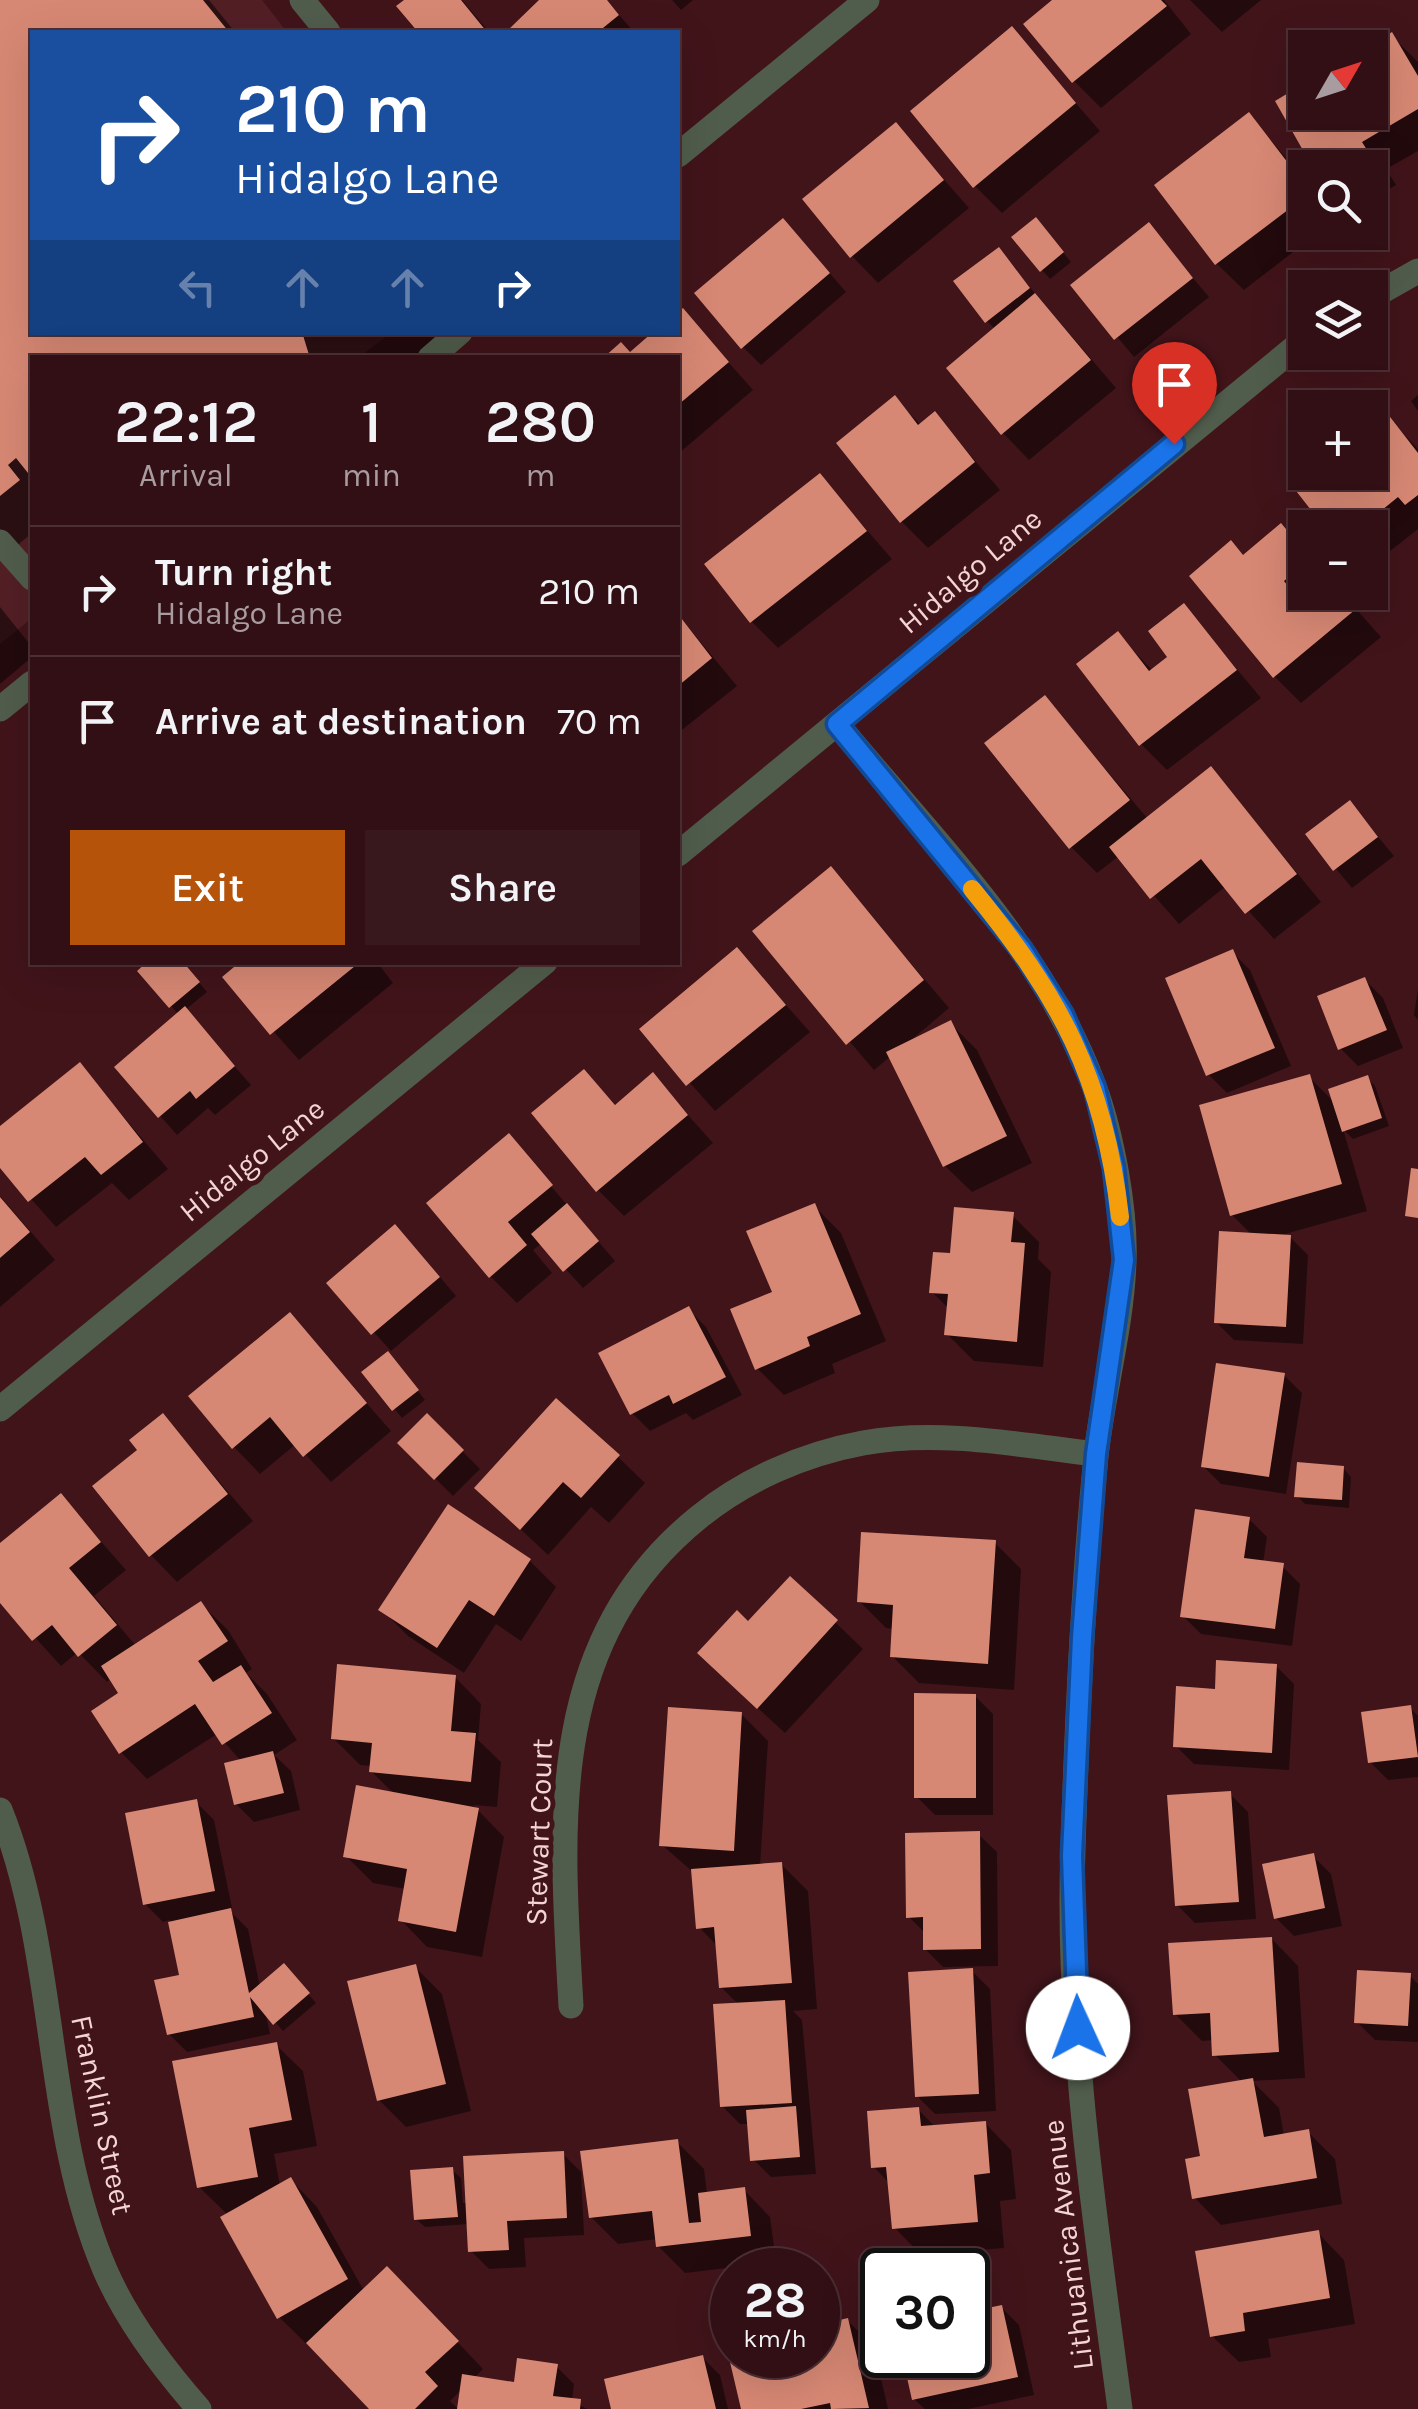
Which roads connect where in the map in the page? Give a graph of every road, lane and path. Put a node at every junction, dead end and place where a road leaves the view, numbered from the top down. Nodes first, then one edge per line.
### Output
1 (302, 0) edge
2 (867, 0) edge
3 (326, 30) edge
4 (680, 153) edge
5 (1418, 272) edge
6 (1388, 288) edge
7 (457, 335) edge
8 (1288, 353) edge
9 (433, 355) edge
10 (0, 542) edge
11 (30, 576) edge
12 (30, 685) edge
13 (0, 709) edge
14 (837, 724) junction
15 (680, 852) edge
16 (541, 965) edge
17 (0, 1409) edge
18 (1096, 1454) junction
19 (0, 1810) edge
20 (571, 2006) dead end
21 (199, 2409) edge
22 (1120, 2409) edge

1 - 3 street
2 - 4 street
5 - 6 street
7 - 9 street
8 - 14 street, Hidalgo Lane
10 - 11 street
12 - 13 street
14 - 15 street, Hidalgo Lane
14 - 18 street, Lithuanica Avenue
16 - 17 street, Hidalgo Lane
18 - 20 street, Stewart Court
18 - 22 street, Lithuanica Avenue
19 - 21 street, Franklin Street

